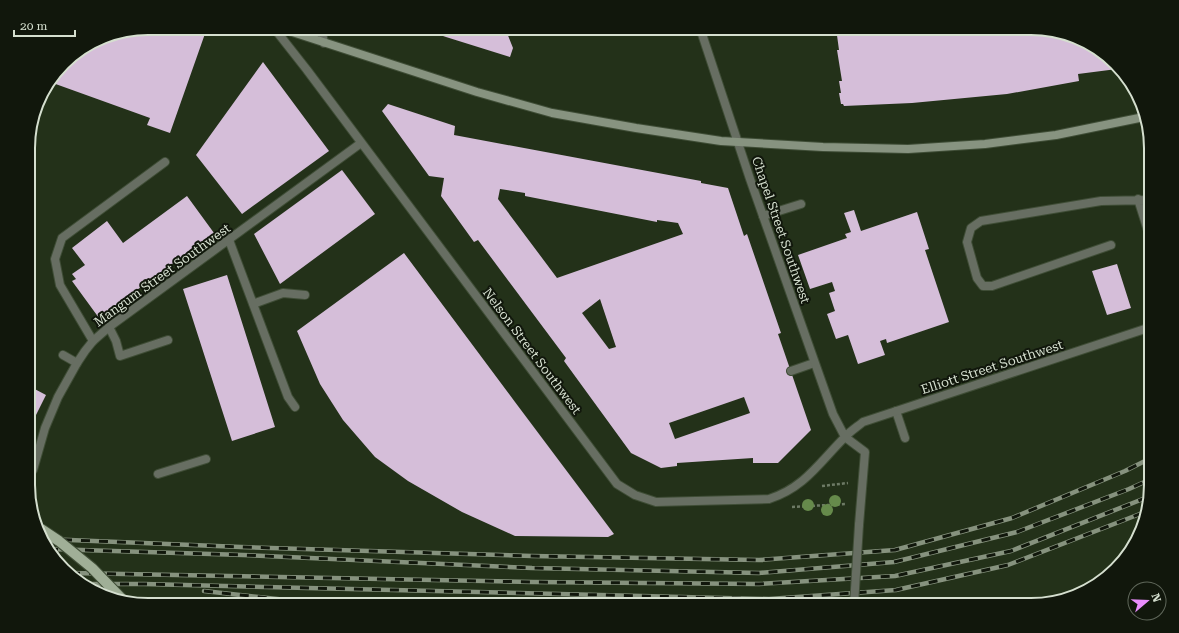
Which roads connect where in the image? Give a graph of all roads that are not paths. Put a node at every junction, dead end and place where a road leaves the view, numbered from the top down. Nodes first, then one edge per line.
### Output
1 (280, 35) edge
2 (301, 35) edge
3 (322, 35) edge
4 (702, 35) edge
5 (324, 43) junction
6 (1140, 118) edge
7 (738, 142) junction
8 (361, 143) junction
9 (165, 162) dead end
10 (1138, 200) junction
11 (1144, 200) edge
12 (801, 204) dead end
13 (763, 216) junction
14 (1144, 218) edge
15 (229, 240) junction
16 (1111, 245) dead end
17 (305, 295) dead end
18 (253, 304) junction
19 (109, 327) junction
20 (1144, 329) edge
21 (168, 340) dead end
22 (93, 341) junction
23 (63, 355) dead end
24 (76, 362) junction
25 (814, 363) junction
26 (791, 371) dead end
27 (295, 407) dead end
28 (896, 411) junction
29 (845, 437) junction
30 (905, 438) dead end
31 (206, 459) dead end
32 (35, 466) edge
33 (158, 474) dead end
34 (46, 532) edge
35 (117, 594) edge
36 (854, 598) edge

1 - 8 street, Nelson Street Southwest
2 - 5 street
3 - 5 street
4 - 7 street, Chapel Street Southwest
5 - 7 street
6 - 7 street
7 - 13 street, Chapel Street Southwest
8 - 15 street, Mangum Street Southwest
8 - 29 street, Nelson Street Southwest
9 - 22 street
10 - 11 street
10 - 14 street
10 - 16 street
12 - 13 street
13 - 25 street, Chapel Street Southwest
15 - 18 street
15 - 19 street, Mangum Street Southwest
17 - 18 street
18 - 27 street
19 - 21 street
19 - 22 street, Mangum Street Southwest
20 - 28 street, Elliott Street Southwest
22 - 24 street, Mangum Street Southwest
23 - 24 street
24 - 32 street, Mangum Street Southwest
25 - 26 street
25 - 29 street, Chapel Street Southwest
28 - 29 street, Elliott Street Southwest
28 - 30 street
29 - 36 street, bridge
31 - 33 street
34 - 35 main road, bridge

